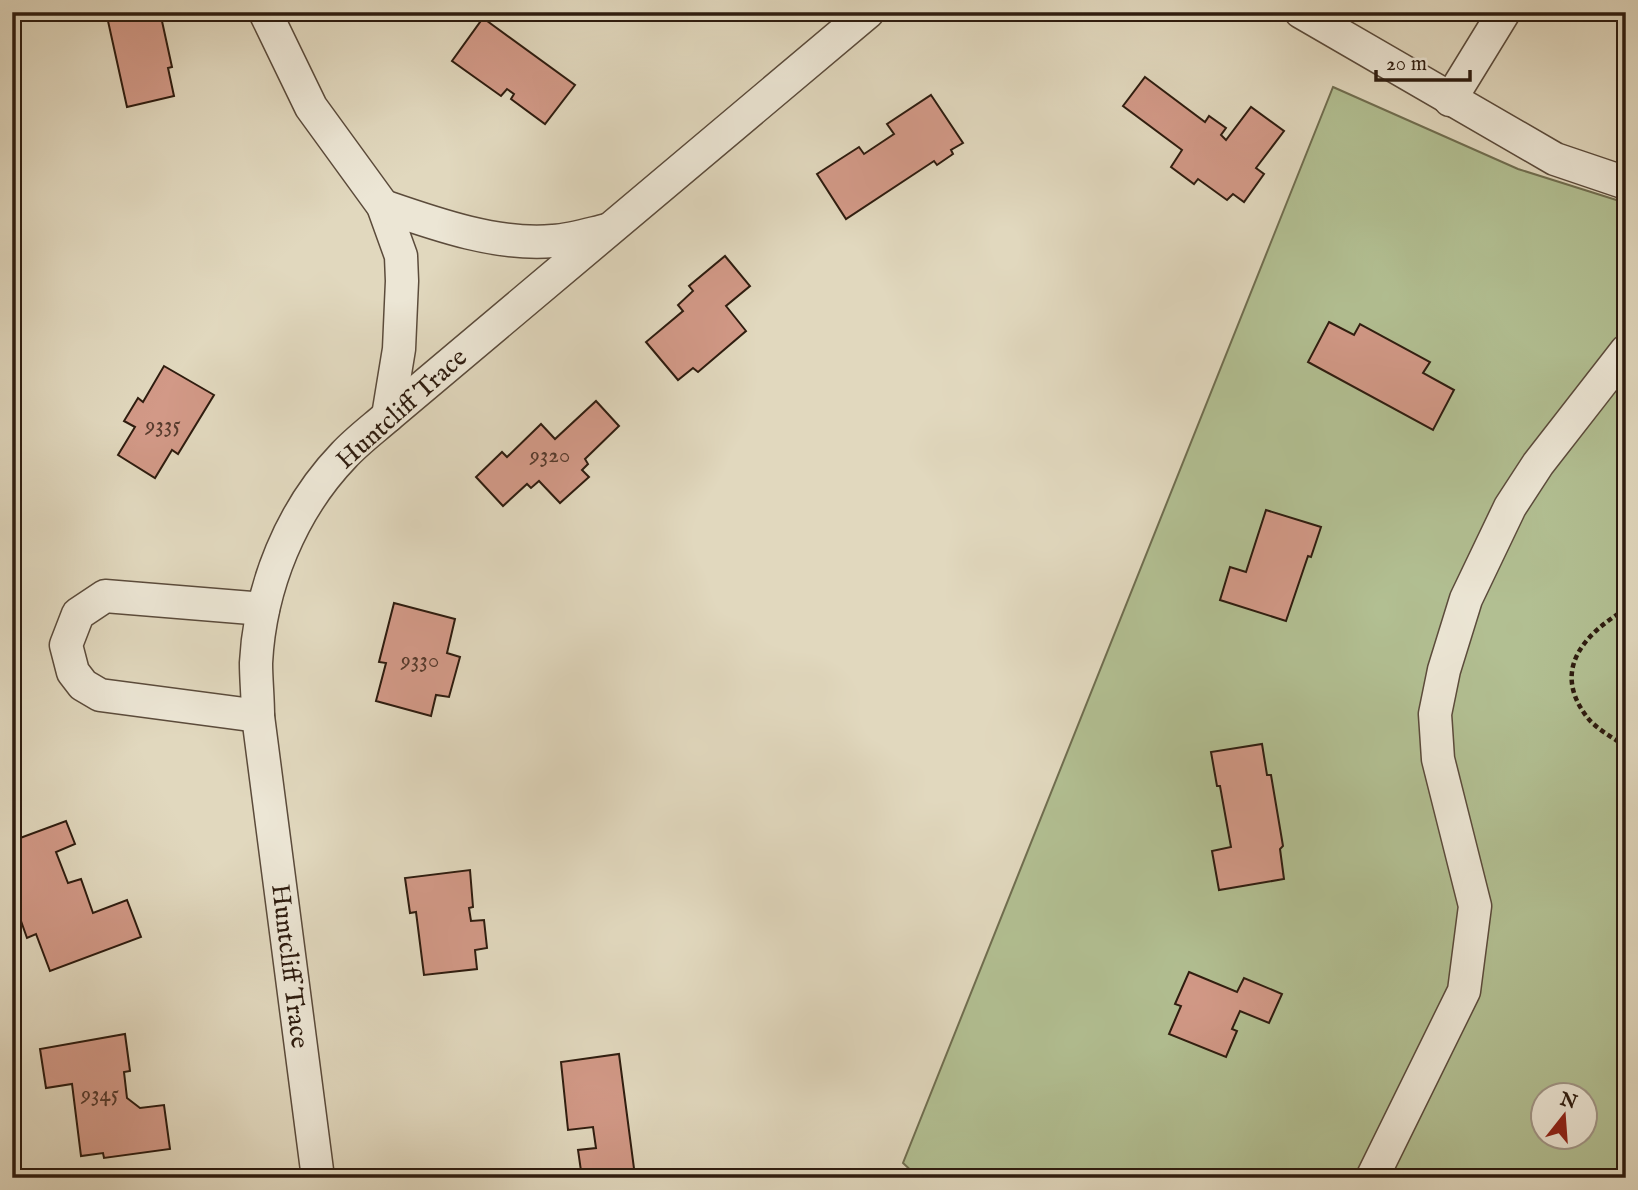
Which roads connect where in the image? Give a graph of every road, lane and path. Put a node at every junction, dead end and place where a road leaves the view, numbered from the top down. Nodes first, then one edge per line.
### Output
1 (265, 12) edge
2 (869, 12) edge
3 (1301, 12) edge
4 (1504, 12) edge
5 (1450, 100) junction
6 (1626, 183) edge
7 (383, 206) junction
8 (610, 229) junction
9 (1626, 351) edge
10 (388, 416) junction
11 (263, 609) junction
12 (1626, 609) edge
13 (258, 716) junction
14 (1626, 747) edge
15 (318, 1178) edge
16 (1372, 1178) edge

1 - 7 street
2 - 8 street, Huntcliff Trace
3 - 5 street
4 - 5 street
5 - 6 street
7 - 8 street
7 - 10 street
8 - 10 street, Huntcliff Trace
9 - 16 street
10 - 11 street, Huntcliff Trace
11 - 13 street, Huntcliff Trace
11 - 13 street
12 - 14 path
13 - 15 street, Huntcliff Trace

